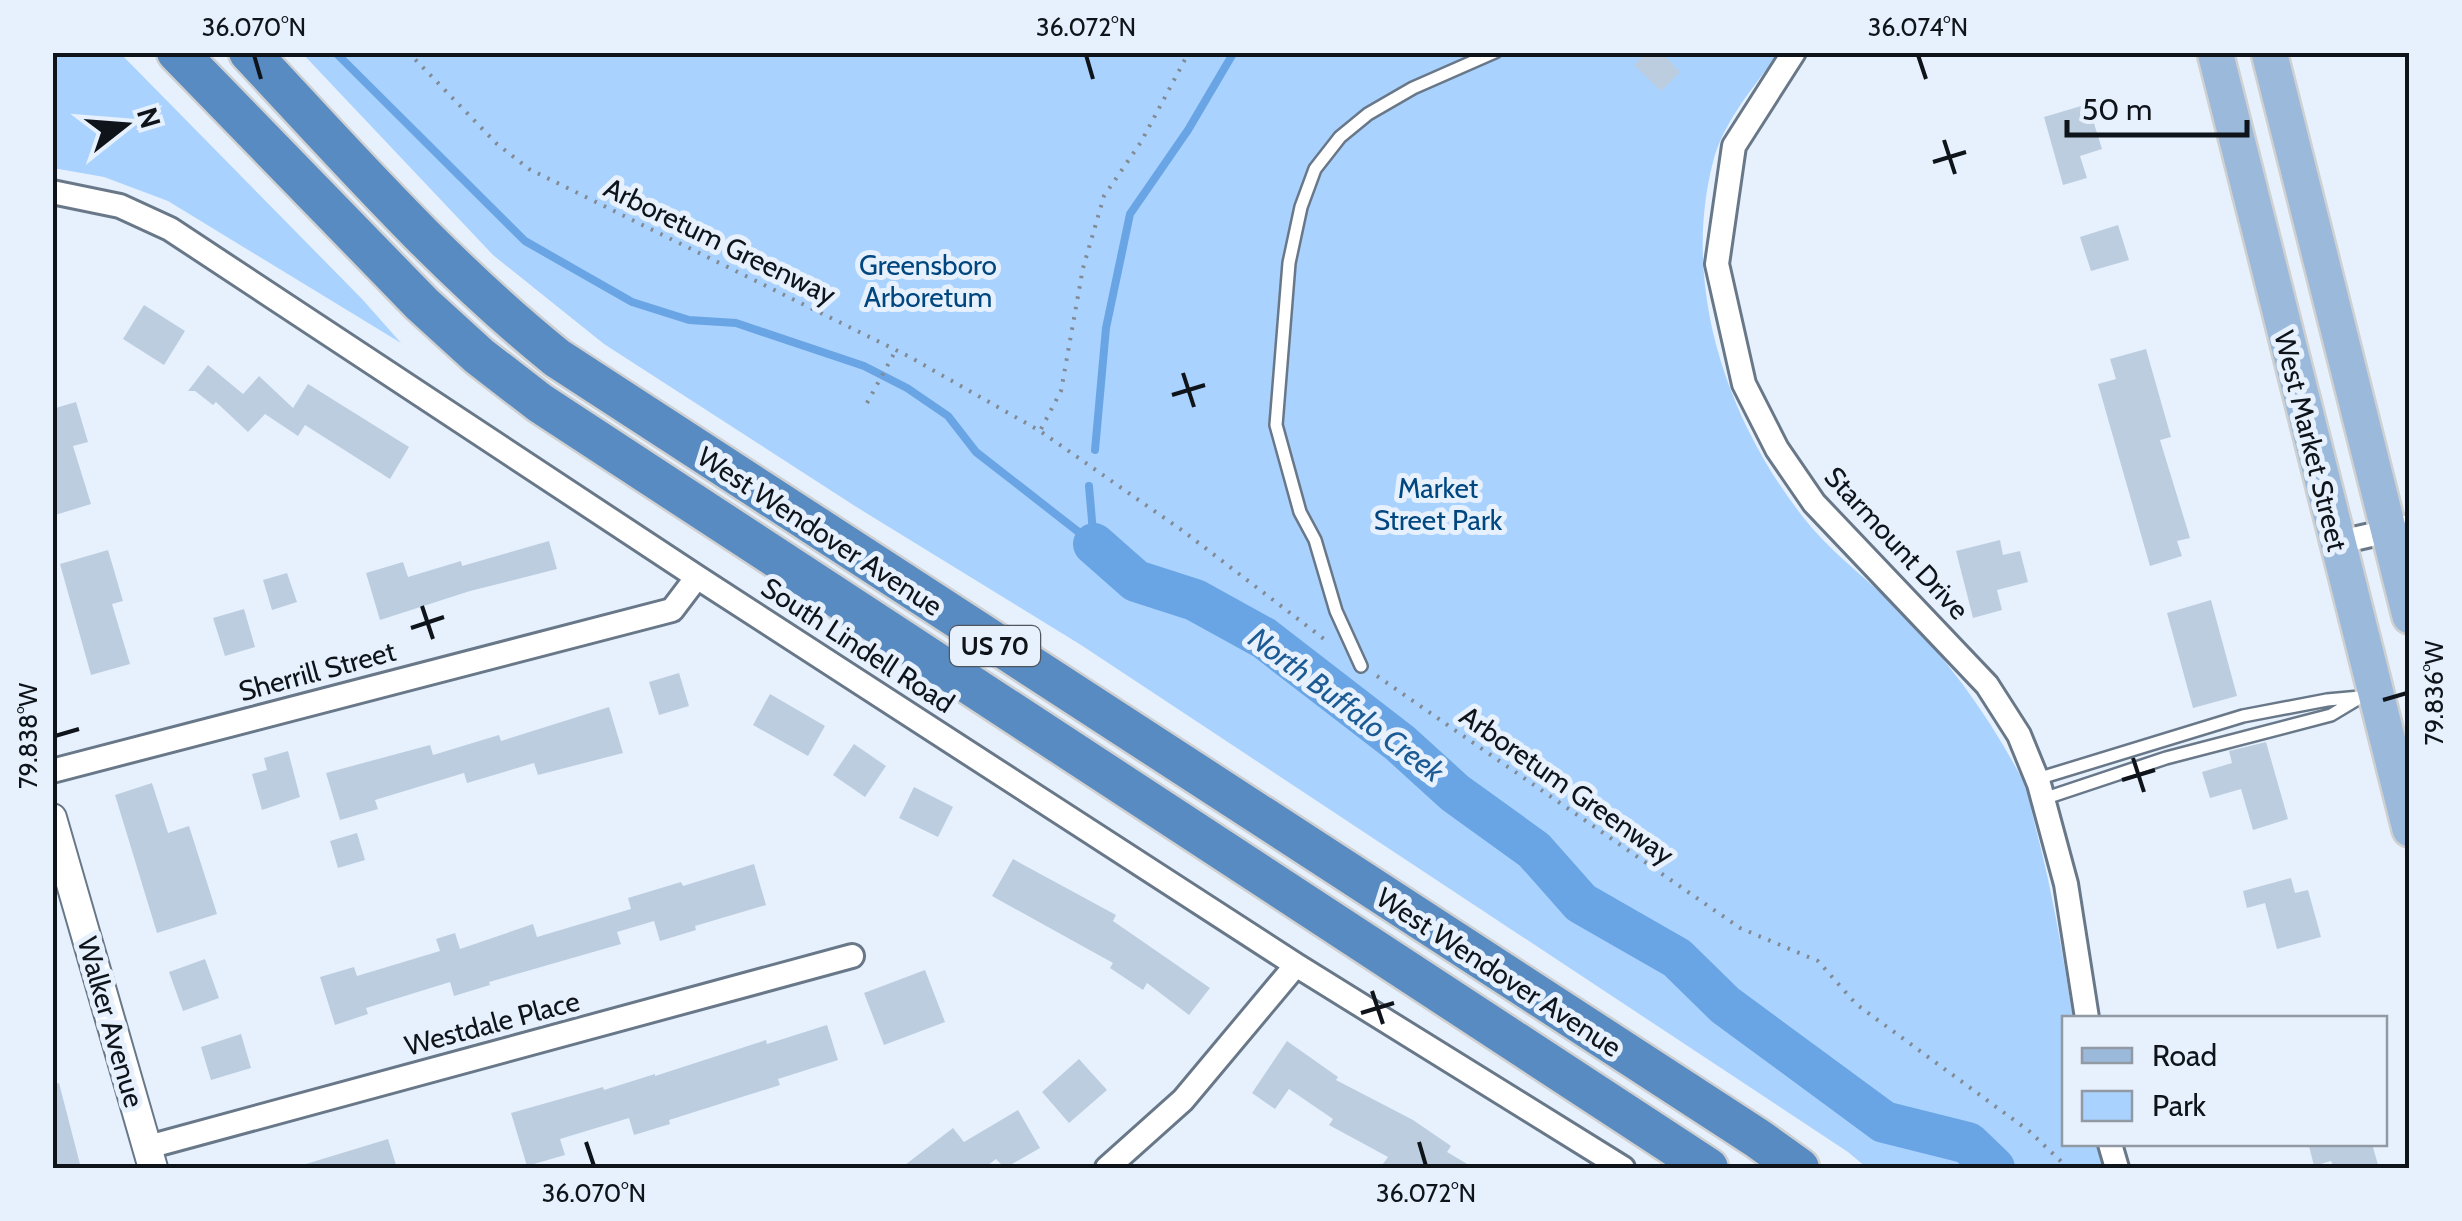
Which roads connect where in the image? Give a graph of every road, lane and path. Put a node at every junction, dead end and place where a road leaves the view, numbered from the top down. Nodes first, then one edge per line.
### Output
1 (176, 52) edge
2 (249, 52) edge
3 (408, 52) edge
4 (1189, 52) edge
5 (1495, 52) edge
6 (1794, 52) edge
7 (2215, 52) edge
8 (2269, 52) edge
9 (52, 192) edge
10 (896, 350) junction
11 (867, 403) dead end
12 (1040, 431) junction
13 (2398, 528) edge
14 (2336, 544) junction
15 (697, 576) junction
16 (2410, 616) edge
17 (1362, 666) junction
18 (2366, 697) junction
19 (52, 771) edge
20 (2040, 789) junction
21 (52, 818) edge
22 (2410, 829) edge
23 (852, 956) dead end
24 (1296, 965) junction
25 (2087, 1016) edge
26 (150, 1158) edge
27 (1107, 1168) edge
28 (1624, 1168) edge
29 (1708, 1168) edge
30 (1799, 1168) edge
31 (2068, 1168) edge

1 - 29 highway, West Wendover Avenue / US 70
2 - 30 highway, West Wendover Avenue / US 70
3 - 10 path, Arboretum Greenway
4 - 12 path
5 - 17 lane
6 - 20 street, Starmount Drive
7 - 14 main road, West Market Street
8 - 13 main road, West Market Street
9 - 15 street, South Lindell Road
10 - 11 path
10 - 12 path, Arboretum Greenway
12 - 17 path, Arboretum Greenway
13 - 14 street
13 - 16 main road, West Market Street
14 - 18 main road, West Market Street
15 - 19 street, Sherrill Street
15 - 24 street, South Lindell Road
17 - 31 path, Arboretum Greenway
18 - 20 lane
18 - 20 lane
18 - 22 main road, West Market Street
20 - 25 street, Starmount Drive
21 - 26 street, Walker Avenue
23 - 26 street, Westdale Place
24 - 27 street
24 - 28 street, South Lindell Road

